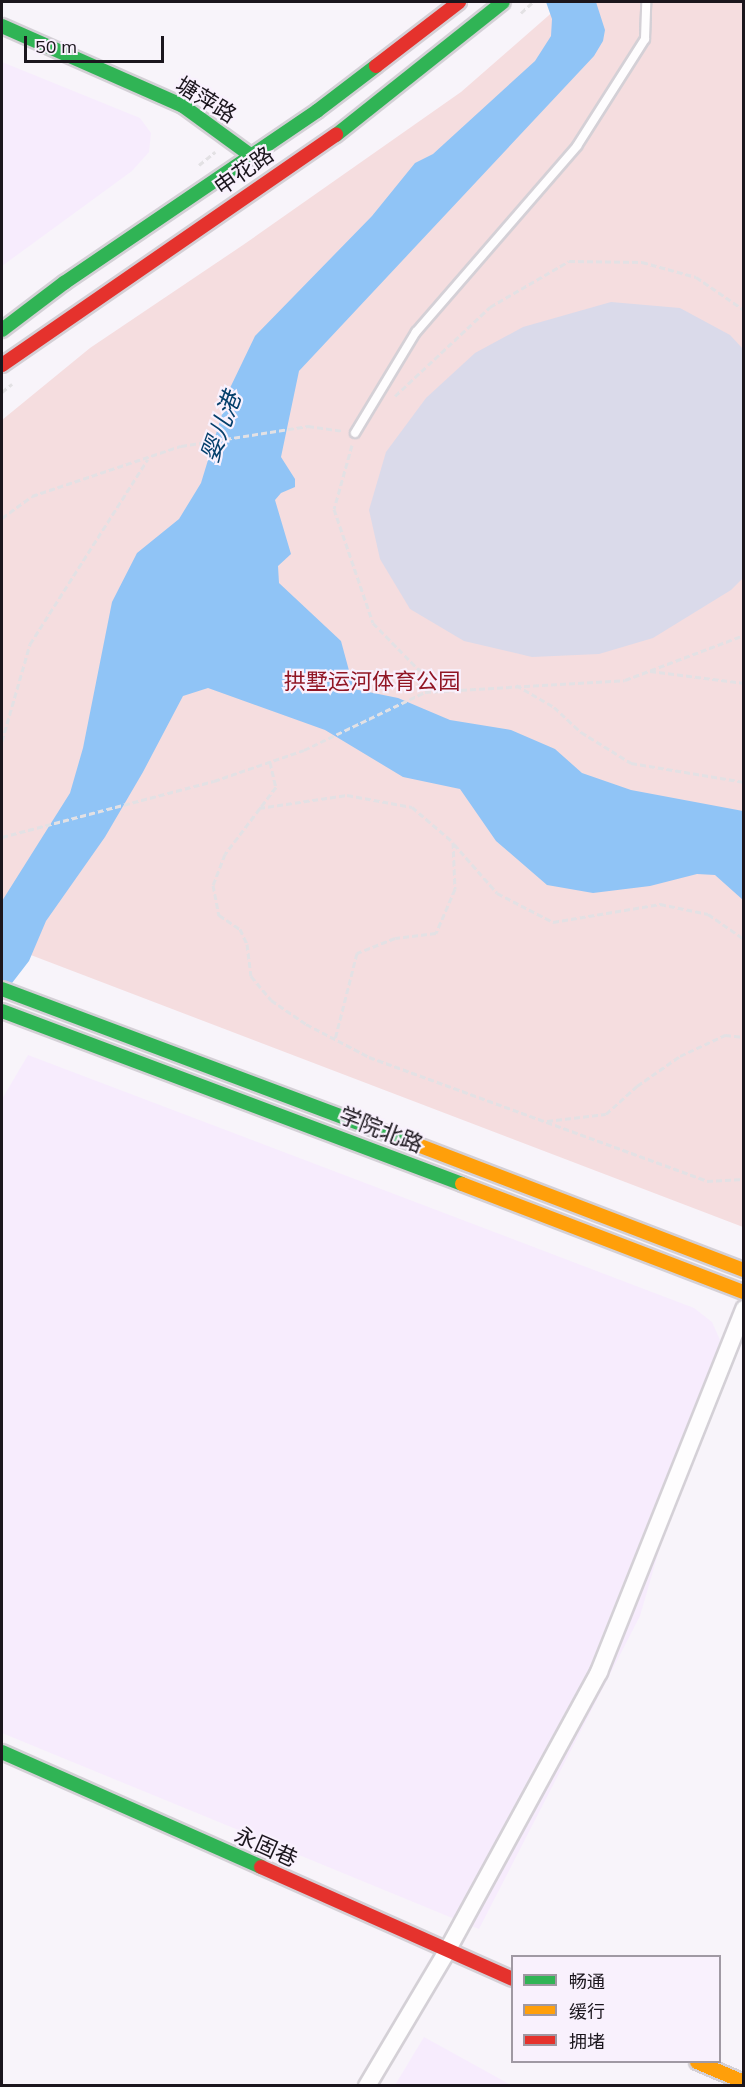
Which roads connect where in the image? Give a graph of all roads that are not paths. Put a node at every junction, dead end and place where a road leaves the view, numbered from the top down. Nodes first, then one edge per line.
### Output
1 (459, 2) edge
2 (502, 2) edge
3 (646, 2) edge
4 (2, 26) edge
5 (253, 157) junction
6 (2, 330) edge
7 (2, 365) edge
8 (355, 433) road end
9 (2, 989) edge
10 (6, 1012) edge
11 (744, 1270) edge
12 (744, 1292) edge
13 (744, 1310) edge
14 (2, 1752) edge
15 (447, 1951) junction
16 (511, 1978) edge
17 (701, 2063) edge
18 (744, 2082) edge
19 (367, 2085) edge

1 - 5 main road, 申花路
2 - 7 main road, 申花路
3 - 8 lane
4 - 5 main road, 塘萍路
5 - 6 main road, 申花路
9 - 11 main road, 学院北路
10 - 12 main road, 学院北路
13 - 15 street
14 - 15 main road, 永固巷
15 - 16 main road, 永固巷
15 - 19 street
17 - 18 main road

